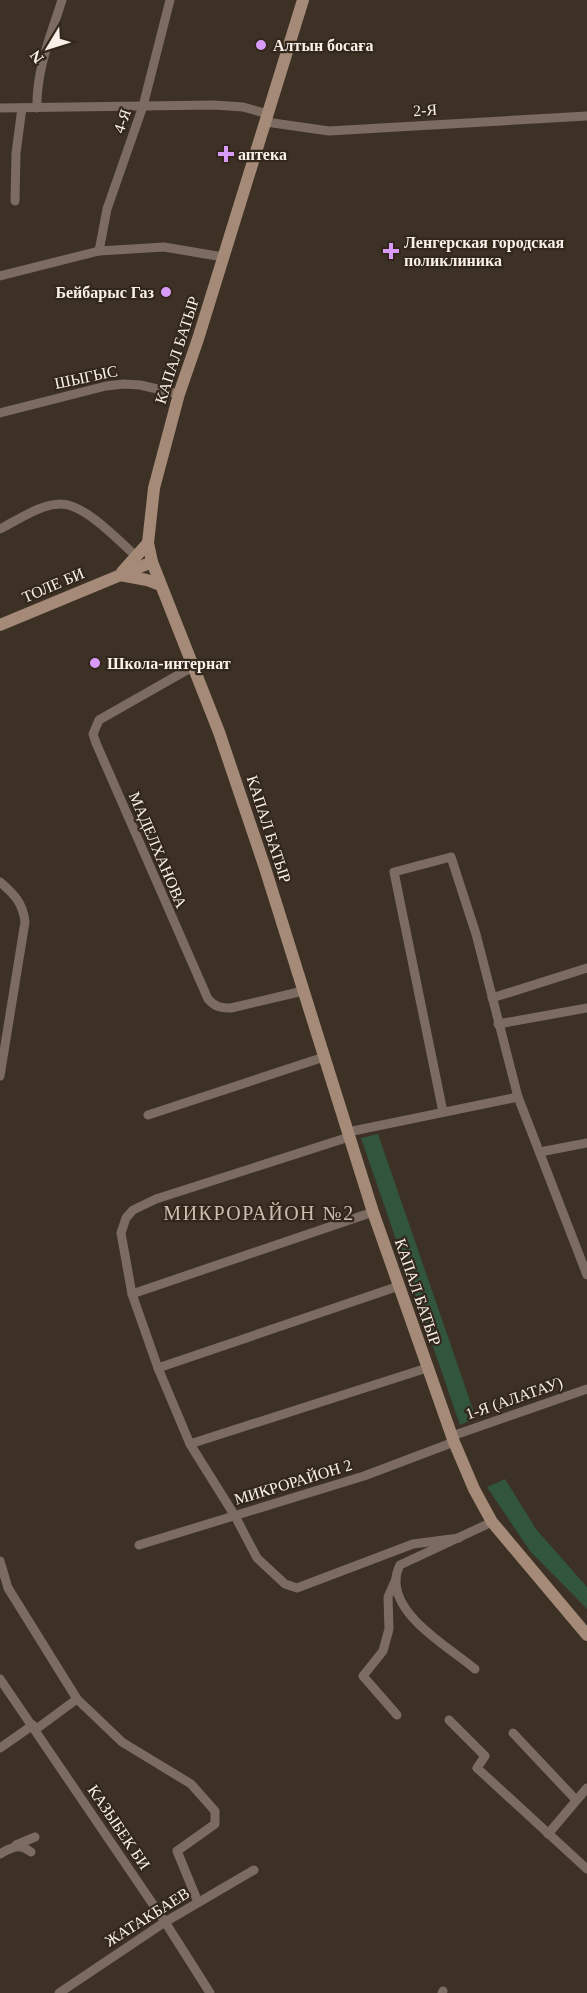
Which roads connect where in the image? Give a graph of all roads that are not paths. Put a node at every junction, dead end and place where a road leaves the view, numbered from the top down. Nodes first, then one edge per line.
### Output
1 (62, 0) edge
2 (170, 0) edge
3 (303, 0) edge
4 (143, 106) junction
5 (0, 108) edge
6 (22, 108) junction
7 (37, 108) junction
8 (587, 116) edge
9 (267, 118) junction
10 (15, 201) dead end
11 (99, 251) junction
12 (224, 257) junction
13 (0, 276) edge
14 (179, 394) junction
15 (0, 413) edge
16 (0, 529) edge
17 (148, 543) junction
18 (137, 557) junction
19 (152, 562) junction
20 (119, 575) junction
21 (159, 585) junction
22 (0, 625) edge
23 (194, 666) junction
24 (0, 882) edge
25 (587, 968) edge
26 (303, 991) junction
27 (492, 998) junction
28 (587, 1008) edge
29 (498, 1024) junction
30 (324, 1057) junction
31 (0, 1076) edge
32 (519, 1097) junction
33 (443, 1112) junction
34 (148, 1115) dead end
35 (348, 1134) junction
36 (587, 1143) edge
37 (540, 1152) junction
38 (373, 1212) junction
39 (587, 1275) edge
40 (399, 1286) junction
41 (132, 1294) junction
42 (158, 1368) junction
43 (427, 1368) junction
44 (587, 1389) edge
45 (453, 1439) junction
46 (190, 1444) junction
47 (235, 1516) junction
48 (492, 1522) junction
49 (459, 1538) junction
50 (139, 1545) dead end
51 (0, 1561) edge
52 (396, 1579) junction
53 (587, 1635) edge
54 (475, 1669) dead end
55 (0, 1679) edge
56 (77, 1699) junction
57 (397, 1714) dead end
58 (449, 1720) dead end
59 (34, 1728) junction
60 (513, 1733) dead end
61 (0, 1748) edge
62 (587, 1788) edge
63 (576, 1800) junction
64 (548, 1834) junction
65 (34, 1837) dead end
66 (14, 1846) junction
67 (31, 1852) dead end
68 (0, 1854) edge
69 (587, 1869) edge
70 (254, 1870) dead end
71 (198, 1902) junction
72 (165, 1922) junction
73 (59, 1993) edge
74 (210, 1993) edge

1 - 7 street
2 - 4 street, 4-Я
3 - 9 main road, КАПАЛ БАТЫР
4 - 7 street, 2-Я
4 - 9 street, 2-Я
4 - 11 street, 4-Я
5 - 6 street, 2-Я
6 - 7 street, 2-Я
6 - 10 street
8 - 9 street, 2-Я
9 - 12 main road, КАПАЛ БАТЫР
11 - 12 street
11 - 13 street
12 - 14 main road, КАПАЛ БАТЫР
14 - 15 street, ШЫГЫС
14 - 17 main road, КАПАЛ БАТЫР
16 - 18 street
17 - 18 main road
17 - 19 main road, КАПАЛ БАТЫР
18 - 20 main road
19 - 20 main road, ТОЛЕ БИ
19 - 21 main road, КАПАЛ БАТЫР
20 - 21 main road
20 - 22 main road, ТОЛЕ БИ
21 - 23 main road, КАПАЛ БАТЫР
23 - 26 main road, КАПАЛ БАТЫР
23 - 26 street, МАДЕЛХАНОВА
24 - 31 street
25 - 27 street
26 - 30 main road, КАПАЛ БАТЫР
27 - 29 street
27 - 33 street
28 - 29 street
29 - 32 street
30 - 34 street
30 - 35 main road, КАПАЛ БАТЫР
32 - 33 street
32 - 37 street
33 - 35 street
35 - 38 main road, КАПАЛ БАТЫР
35 - 41 street
36 - 37 street
37 - 39 street
38 - 40 main road, КАПАЛ БАТЫР
38 - 41 street
40 - 42 street
40 - 43 main road, КАПАЛ БАТЫР
41 - 42 street
42 - 46 street
43 - 45 main road, КАПАЛ БАТЫР
43 - 46 street
44 - 45 street, 1-Я (АЛАТАУ)
45 - 47 street, МИКРОРАЙОН 2
45 - 48 main road, КАПАЛ БАТЫР
46 - 47 street
47 - 49 street
47 - 50 street, МИКРОРАЙОН 2
48 - 49 street
48 - 53 main road, КАПАЛ БАТЫР
49 - 52 street
51 - 56 street
52 - 54 street
52 - 57 street
55 - 59 street, КАЗЫБЕК БИ
56 - 59 street
56 - 71 street
58 - 64 street
59 - 61 street
59 - 72 street, КАЗЫБЕК БИ
60 - 63 street
62 - 63 street
63 - 64 street
64 - 69 street
65 - 66 street
66 - 67 street
66 - 68 street
70 - 71 street, ЖАТАКБАЕВ
71 - 72 street, ЖАТАКБАЕВ
72 - 73 street, ЖАТАКБАЕВ
72 - 74 street, КАЗЫБЕК БИ

